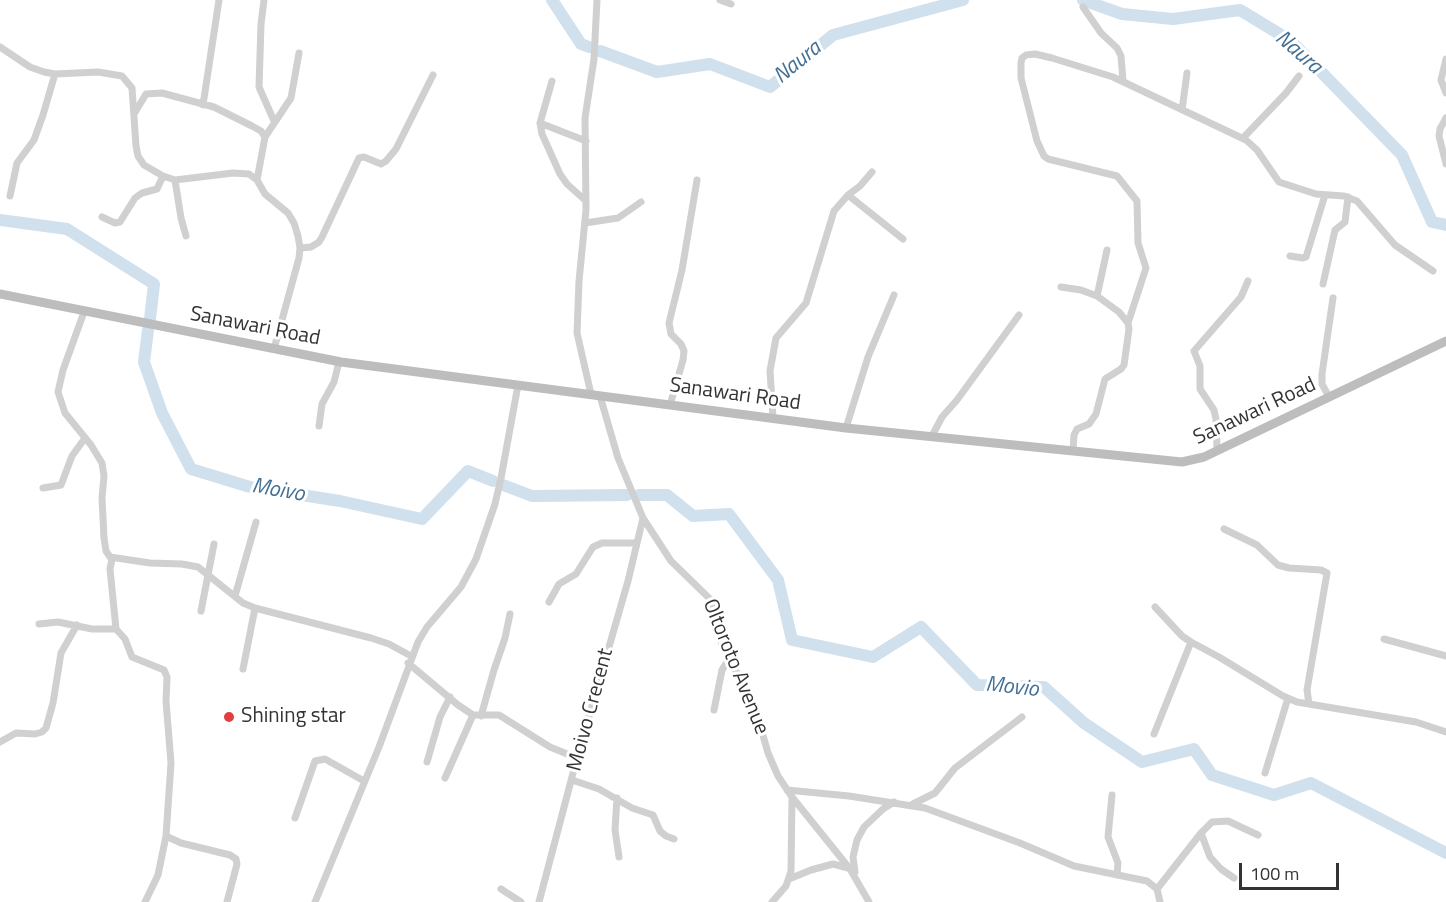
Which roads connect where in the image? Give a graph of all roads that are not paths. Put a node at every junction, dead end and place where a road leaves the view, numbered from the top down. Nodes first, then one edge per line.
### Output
1 (219, 0) edge
2 (264, 0) edge
3 (597, 0) edge
4 (720, 0) edge
5 (731, 4) dead end
6 (1083, 7) dead end
7 (0, 47) edge
8 (299, 53) dead end
9 (1446, 59) edge
10 (1187, 73) dead end
11 (55, 74) junction
12 (434, 75) dead end
13 (1299, 76) dead end
14 (552, 81) dead end
15 (1123, 81) junction
16 (1446, 93) edge
17 (203, 105) junction
18 (1182, 110) junction
19 (134, 114) junction
20 (1446, 118) edge
21 (274, 121) junction
22 (540, 123) junction
23 (265, 137) junction
24 (1243, 138) junction
25 (586, 141) junction
26 (1446, 164) edge
27 (872, 172) dead end
28 (163, 176) junction
29 (175, 180) junction
30 (257, 180) junction
31 (697, 180) dead end
32 (848, 195) junction
33 (1325, 195) junction
34 (10, 196) dead end
35 (1348, 197) junction
36 (586, 201) junction
37 (641, 202) dead end
38 (102, 217) dead end
39 (585, 224) junction
40 (186, 236) dead end
41 (903, 239) dead end
42 (300, 248) junction
43 (1107, 250) dead end
44 (1290, 256) dead end
45 (1433, 271) dead end
46 (1248, 280) dead end
47 (1323, 284) dead end
48 (1061, 287) dead end
49 (0, 294) edge
50 (894, 295) dead end
51 (1097, 296) junction
52 (1333, 297) dead end
53 (84, 312) junction
54 (1019, 315) dead end
55 (1128, 323) junction
56 (1446, 341) edge
57 (274, 349) junction
58 (339, 362) junction
59 (518, 385) junction
60 (596, 395) junction
61 (1329, 398) junction
62 (670, 405) junction
63 (773, 418) junction
64 (319, 426) dead end
65 (846, 428) junction
66 (932, 436) junction
67 (85, 438) junction
68 (1073, 450) junction
69 (1217, 450) junction
70 (43, 488) dead end
71 (643, 518) junction
72 (256, 522) dead end
73 (1224, 529) dead end
74 (637, 543) junction
75 (214, 544) dead end
76 (112, 559) junction
77 (208, 574) junction
78 (235, 596) junction
79 (549, 602) dead end
80 (1155, 607) dead end
81 (255, 608) junction
82 (201, 611) dead end
83 (510, 614) dead end
84 (39, 624) dead end
85 (77, 625) junction
86 (116, 629) junction
87 (1384, 639) dead end
88 (1191, 642) junction
89 (1446, 656) edge
90 (729, 659) junction
91 (410, 660) junction
92 (243, 669) dead end
93 (450, 697) junction
94 (1288, 698) junction
95 (1309, 704) junction
96 (714, 710) dead end
97 (473, 715) junction
98 (481, 716) junction
99 (1022, 717) dead end
100 (1446, 732) edge
101 (1154, 734) dead end
102 (0, 741) edge
103 (577, 758) junction
104 (427, 762) dead end
105 (1265, 774) dead end
106 (445, 778) dead end
107 (572, 780) junction
108 (364, 781) junction
109 (787, 790) junction
110 (1112, 795) dead end
111 (792, 797) junction
112 (617, 798) junction
113 (894, 802) junction
114 (912, 805) junction
115 (295, 818) dead end
116 (1201, 833) junction
117 (1258, 835) dead end
118 (166, 836) junction
119 (675, 839) dead end
120 (619, 856) dead end
121 (850, 869) junction
122 (1117, 875) junction
123 (855, 878) junction
124 (1234, 878) dead end
125 (789, 879) junction
126 (501, 889) dead end
127 (1157, 889) junction
128 (146, 902) edge
129 (227, 902) edge
130 (315, 902) edge
131 (521, 902) edge
132 (539, 902) edge
133 (772, 902) edge
134 (869, 902) edge
135 (1160, 902) edge

1 - 17 street
2 - 21 street
3 - 25 street, Oltoroto Avenue
4 - 5 street
6 - 15 street
7 - 11 street
8 - 21 street
9 - 16 street
10 - 18 street
11 - 19 street
11 - 34 street
12 - 42 street
13 - 24 street
14 - 22 street
15 - 18 street
15 - 55 street
17 - 19 street
17 - 23 street
18 - 24 street
19 - 28 street
20 - 26 street
21 - 23 street
22 - 25 street
22 - 36 street
23 - 30 street
24 - 33 street
25 - 36 street, Oltoroto Avenue
27 - 32 street
28 - 29 street
28 - 38 street
29 - 30 street
29 - 40 street
30 - 42 street
31 - 62 street
32 - 41 street
32 - 63 street
33 - 35 street
33 - 44 street
35 - 45 street
35 - 47 street
36 - 39 street, Oltoroto Avenue
37 - 39 street
39 - 60 street, Oltoroto Avenue
42 - 57 street
43 - 51 street
46 - 69 street
48 - 51 street
49 - 53 street, Sanawari Road
50 - 65 street
51 - 55 street
52 - 61 street
53 - 57 street, Sanawari Road
53 - 67 street
54 - 66 street
55 - 68 street
56 - 61 street, Sanawari Road
57 - 58 street, Sanawari Road
58 - 59 street, Sanawari Road
58 - 64 street
59 - 60 street, Sanawari Road
59 - 91 street
60 - 62 street, Sanawari Road
60 - 71 street, Oltoroto Avenue
61 - 69 street, Sanawari Road
62 - 63 street, Sanawari Road
63 - 65 street, Sanawari Road
65 - 66 street, Sanawari Road
66 - 68 street, Sanawari Road
67 - 70 street
67 - 76 street
68 - 69 street, Sanawari Road
71 - 74 street, Moivo Crecent
71 - 90 street, Oltoroto Avenue
72 - 78 street
73 - 95 street
74 - 79 street
74 - 103 street, Moivo Crecent
75 - 77 street
76 - 77 street
76 - 86 street
77 - 78 street
77 - 82 street
78 - 81 street
80 - 88 street
81 - 91 street
81 - 92 street
83 - 98 street
84 - 85 street
85 - 86 street
85 - 102 street
86 - 118 street
87 - 89 street
88 - 94 street
88 - 101 street
90 - 96 street
90 - 109 street, Oltoroto Avenue
91 - 93 street
91 - 108 street
93 - 97 street
93 - 104 street
94 - 95 street
94 - 105 street
95 - 100 street
97 - 98 street
97 - 106 street
98 - 103 street
99 - 114 street
103 - 107 street, Moivo Crecent
107 - 112 street
107 - 132 street, Moivo Crecent
108 - 115 street
108 - 130 street
109 - 111 street, Oltoroto Avenue
109 - 113 street
110 - 122 street
111 - 121 street, Oltoroto Avenue
111 - 125 street
112 - 119 street
112 - 120 street
113 - 114 street
113 - 123 street
114 - 122 street
116 - 117 street
116 - 124 street
116 - 127 street
118 - 128 street
118 - 129 street
121 - 123 street, Oltoroto Avenue
121 - 125 street
122 - 127 street
123 - 134 street, Oltoroto Avenue
125 - 133 street
126 - 131 street
127 - 135 street

